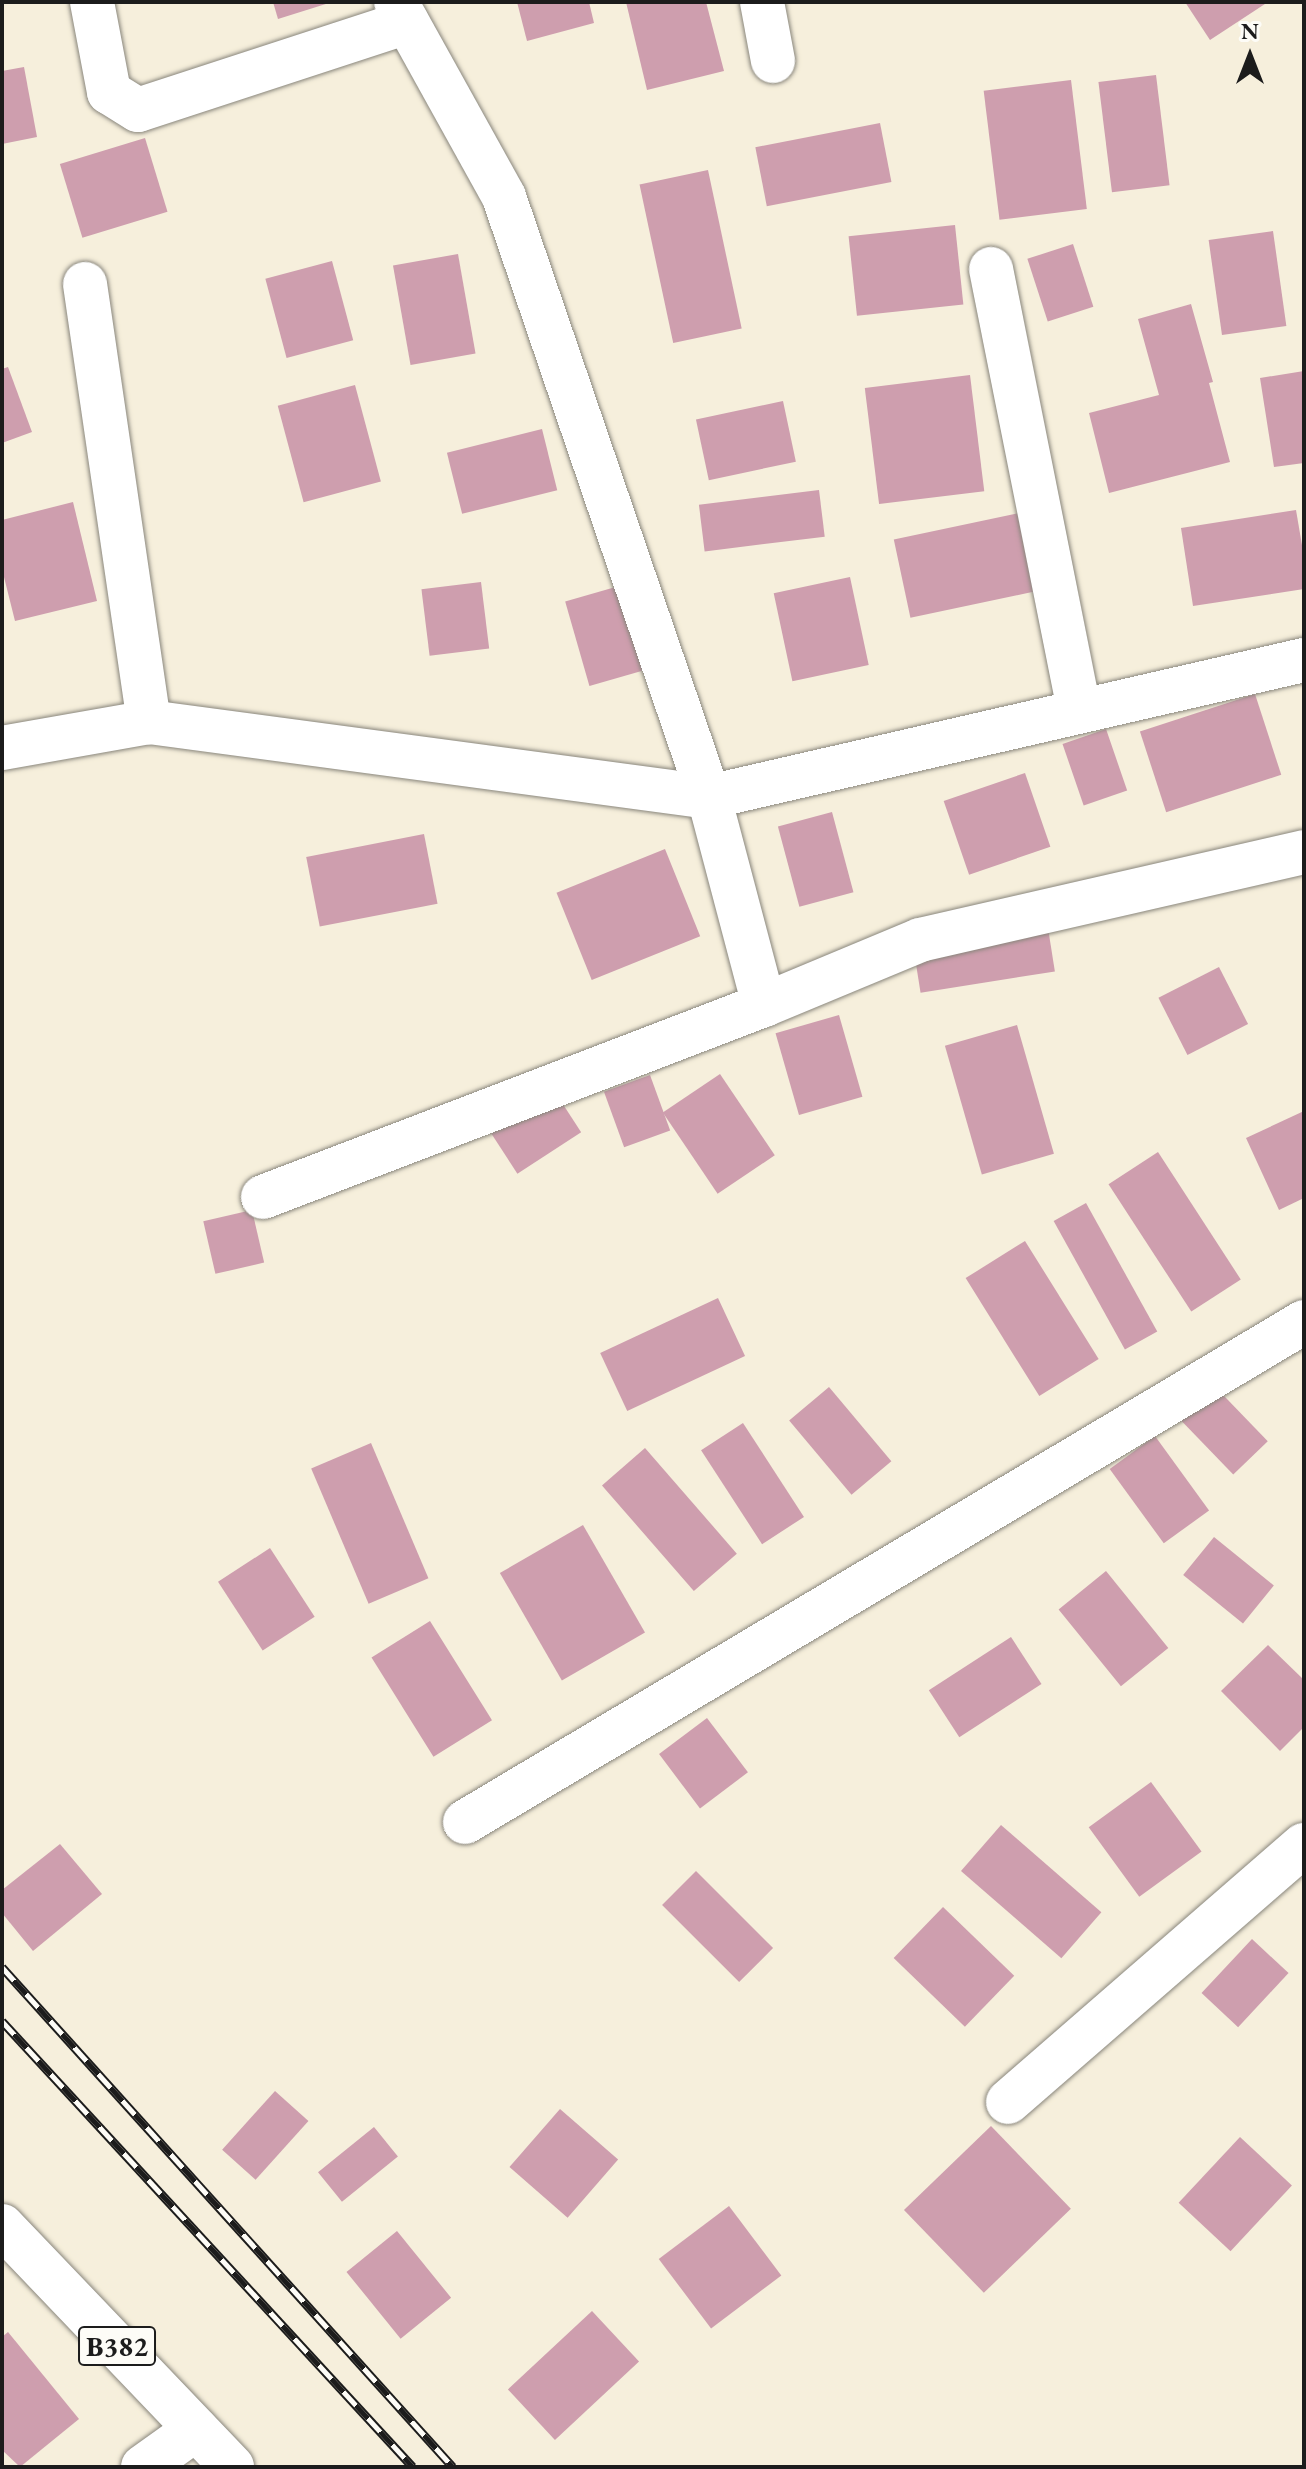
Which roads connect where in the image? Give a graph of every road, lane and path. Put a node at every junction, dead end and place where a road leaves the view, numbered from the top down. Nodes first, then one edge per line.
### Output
1 (92, 2) edge
2 (762, 2) edge
3 (402, 12) edge
4 (773, 61) dead end
5 (991, 269) dead end
6 (85, 284) dead end
7 (1304, 660) edge
8 (1079, 709) junction
9 (149, 722) junction
10 (2, 748) edge
11 (709, 797) junction
12 (1304, 852) edge
13 (764, 1005) junction
14 (263, 1197) dead end
15 (1304, 1322) edge
16 (465, 1822) dead end
17 (1304, 1845) edge
18 (1008, 2102) dead end
19 (2, 2226) edge
20 (196, 2429) junction
21 (143, 2467) edge
22 (232, 2467) edge

1 - 3 street
2 - 4 street
3 - 11 street
5 - 8 street
6 - 9 street
7 - 8 street
8 - 11 street
9 - 10 street
9 - 11 street
11 - 13 street
12 - 13 street
13 - 14 street
15 - 16 street
17 - 18 street
19 - 20 street, B382
20 - 21 street
20 - 22 street, B382

